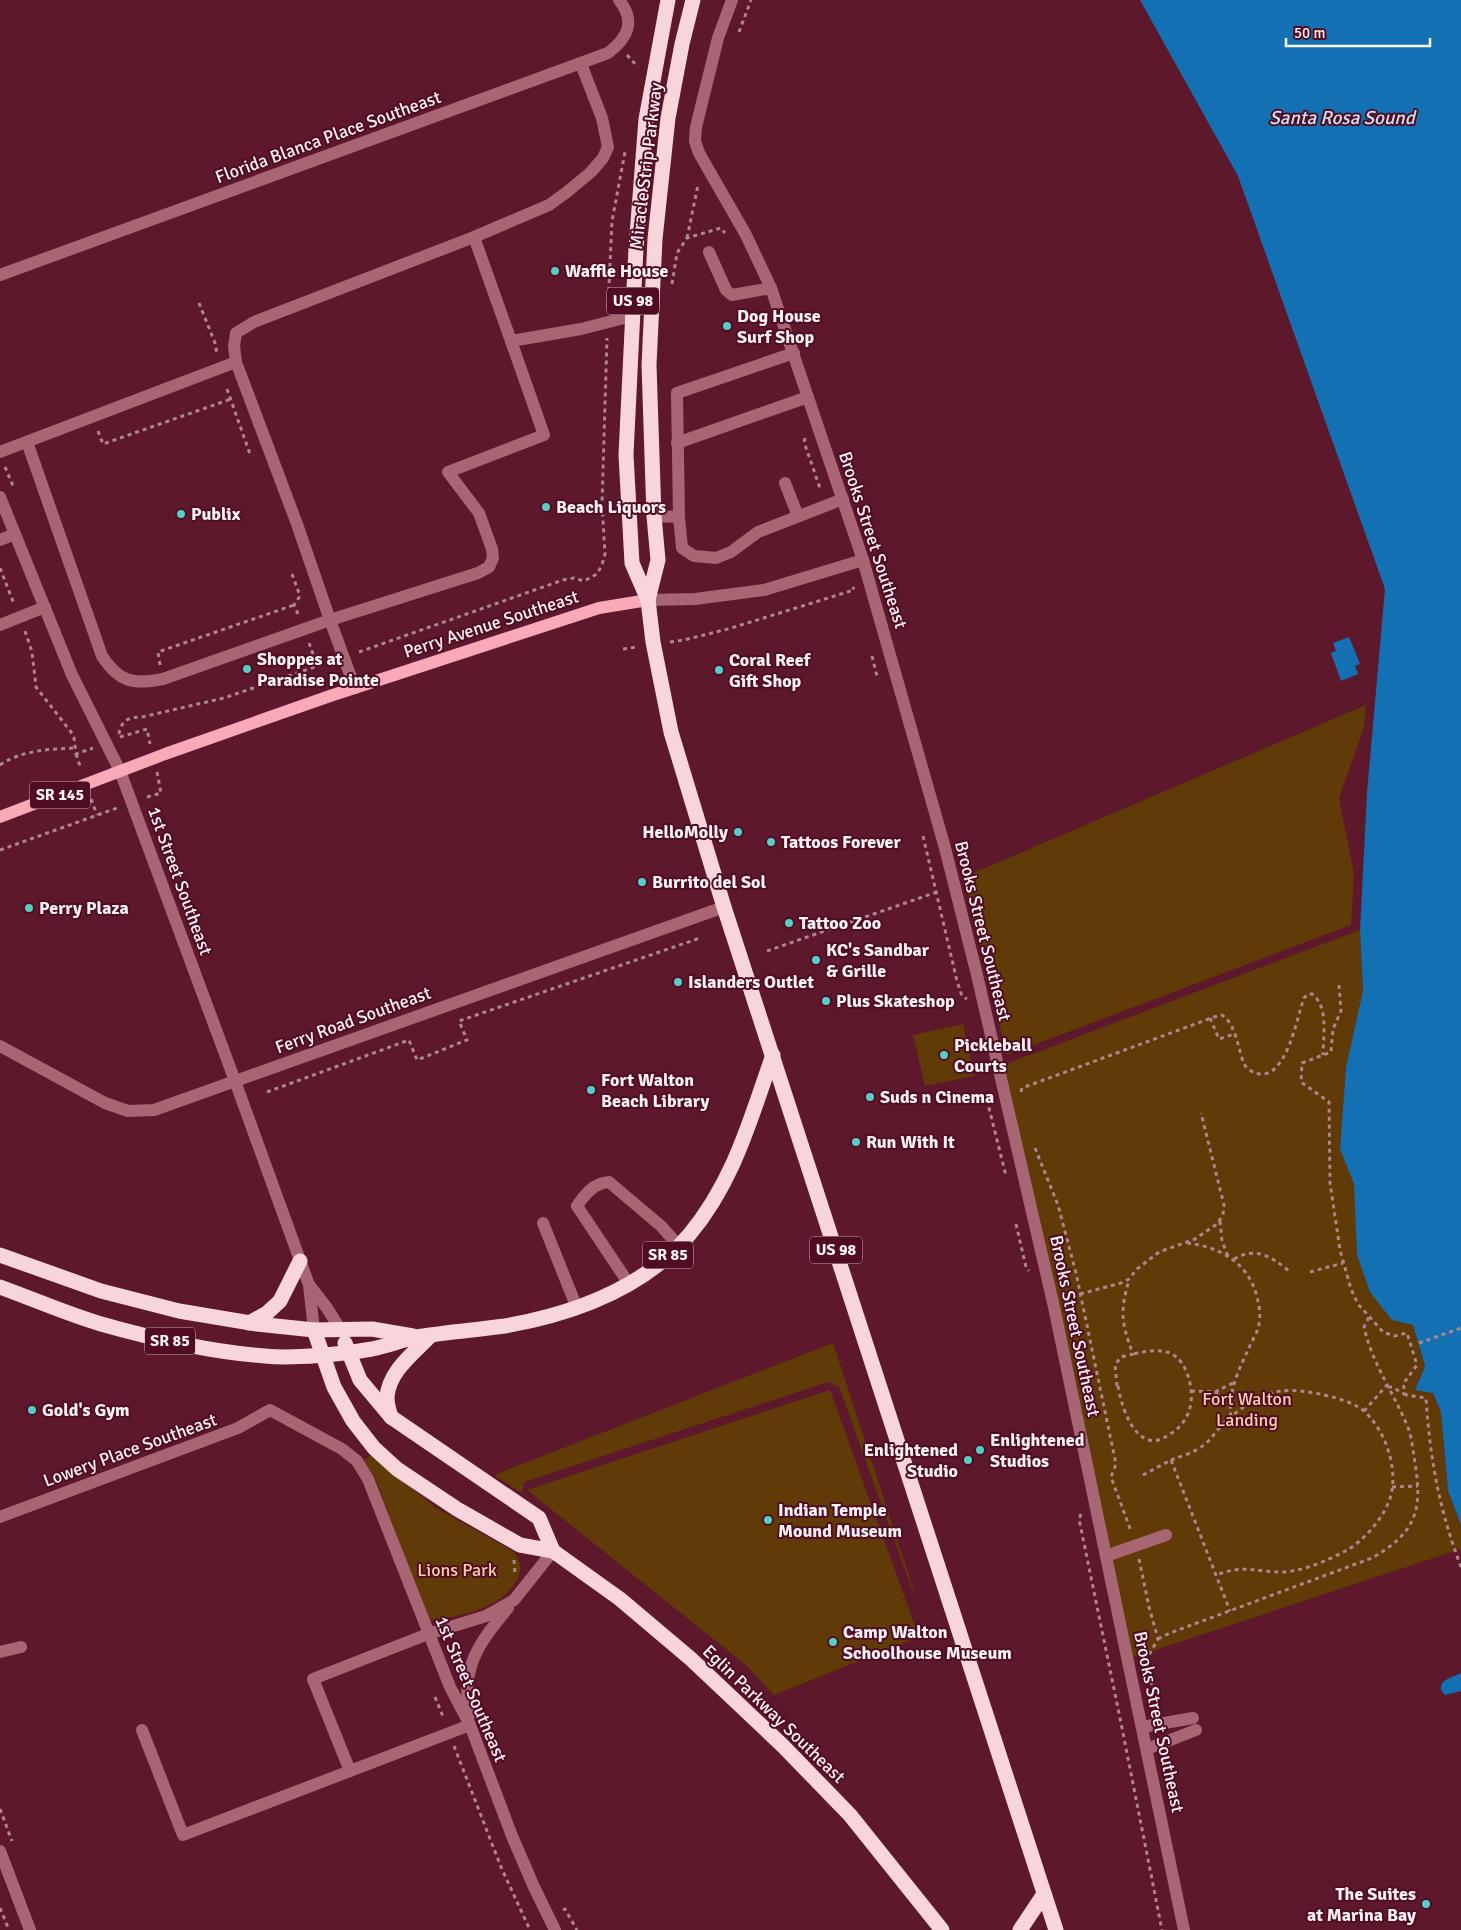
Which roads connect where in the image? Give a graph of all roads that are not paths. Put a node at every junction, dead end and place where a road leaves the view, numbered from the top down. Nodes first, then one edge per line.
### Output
1 (619, 0) edge
2 (668, 0) edge
3 (693, 0) edge
4 (732, 0) edge
5 (581, 64) junction
6 (474, 237) junction
7 (709, 252) dead end
8 (0, 275) edge
9 (771, 288) junction
10 (632, 316) junction
11 (511, 341) junction
12 (794, 353) junction
13 (236, 362) junction
14 (808, 397) junction
15 (27, 442) junction
16 (677, 442) junction
17 (0, 452) edge
18 (785, 483) dead end
19 (0, 497) edge
20 (843, 499) junction
21 (654, 516) junction
22 (798, 516) junction
23 (679, 517) junction
24 (15, 534) junction
25 (0, 540) edge
26 (863, 560) junction
27 (648, 600) junction
28 (45, 607) junction
29 (330, 620) junction
30 (0, 625) edge
31 (355, 688) junction
32 (120, 772) junction
33 (0, 817) edge
34 (724, 907) junction
35 (0, 1046) edge
36 (773, 1055) junction
37 (235, 1080) junction
38 (542, 1223) dead end
39 (678, 1245) junction
40 (0, 1254) edge
41 (300, 1261) junction
42 (629, 1284) junction
43 (309, 1285) junction
44 (0, 1287) edge
45 (577, 1308) junction
46 (249, 1323) junction
47 (340, 1329) junction
48 (314, 1330) junction
49 (424, 1337) junction
50 (348, 1352) junction
51 (322, 1354) junction
52 (391, 1417) junction
53 (357, 1461) joint
54 (0, 1517) edge
55 (1166, 1535) dead end
56 (553, 1551) junction
57 (1106, 1556) junction
58 (514, 1600) junction
59 (428, 1634) junction
60 (20, 1647) dead end
61 (0, 1652) edge
62 (470, 1726) junction
63 (1142, 1726) junction
64 (142, 1730) dead end
65 (1147, 1749) junction
66 (350, 1771) junction
67 (0, 1852) edge
68 (1044, 1894) junction
69 (943, 1929) edge
70 (30, 1930) edge
71 (555, 1930) edge
72 (1020, 1930) edge
73 (1056, 1930) edge
74 (1184, 1930) edge

1 - 5 street, Florida Blanca Place Southeast
2 - 10 highway, Miracle Strip Parkway / US 98
3 - 21 highway, Miracle Strip Parkway / US 98
4 - 9 street, Brooks Street Southeast
5 - 6 street
5 - 8 street, Florida Blanca Place Southeast
6 - 11 street
6 - 13 street
7 - 9 street
9 - 12 street, Brooks Street Southeast
10 - 11 street
10 - 27 highway, Miracle Strip Parkway / US 98
11 - 29 street
12 - 14 street, Brooks Street Southeast
12 - 16 street
13 - 15 street
13 - 29 street
14 - 16 street
14 - 20 street, Brooks Street Southeast
15 - 17 street
15 - 29 street
16 - 23 street
18 - 22 street
19 - 24 street, 1st Street Southeast
20 - 22 street
20 - 26 street, Brooks Street Southeast
21 - 23 street
21 - 27 highway, Miracle Strip Parkway / US 98
22 - 23 street
24 - 25 street
24 - 28 street, 1st Street Southeast
26 - 27 street, Perry Avenue Southeast
26 - 57 street, Brooks Street Southeast
27 - 31 main road, Perry Avenue Southeast / SR 145
27 - 34 highway, US 98
28 - 30 street
28 - 32 street, 1st Street Southeast
29 - 31 street
31 - 32 main road, Perry Avenue Southeast / SR 145
32 - 33 main road, Perry Avenue Southeast / SR 145
32 - 37 street, 1st Street Southeast
34 - 36 highway, US 98
34 - 37 street, Ferry Road Southeast
35 - 37 street, Ferry Road Southeast
36 - 39 highway, SR 85
36 - 68 highway, US 98
37 - 41 street, 1st Street Southeast
38 - 45 street
39 - 42 highway, SR 85
39 - 42 street
40 - 46 highway, SR 85
41 - 43 street, 1st Street Southeast
41 - 46 highway
42 - 45 highway, SR 85
43 - 47 street
43 - 48 street, Eglin Parkway Southeast
44 - 51 highway, SR 85
45 - 49 highway, SR 85
46 - 48 highway, SR 85
47 - 48 highway, SR 85
47 - 49 highway, SR 85
47 - 50 highway
48 - 51 highway, Eglin Parkway Southeast
49 - 50 highway, SR 85
49 - 52 highway
50 - 51 highway, SR 85
50 - 52 highway
51 - 56 highway, Eglin Parkway Southeast
52 - 56 highway
53 - 54 street, Lowery Place Southeast
53 - 59 street, 1st Street Southeast
55 - 57 street
56 - 58 street
56 - 69 highway, Eglin Parkway Southeast
57 - 63 street, Brooks Street Southeast
58 - 59 street
58 - 62 street
59 - 62 street, 1st Street Southeast
59 - 66 street
60 - 61 street
62 - 66 street
62 - 71 street, 1st Street Southeast
63 - 65 street, Brooks Street Southeast
63 - 65 street
64 - 66 street
65 - 74 street, Brooks Street Southeast
67 - 70 street
68 - 72 highway
68 - 73 highway, US 98

